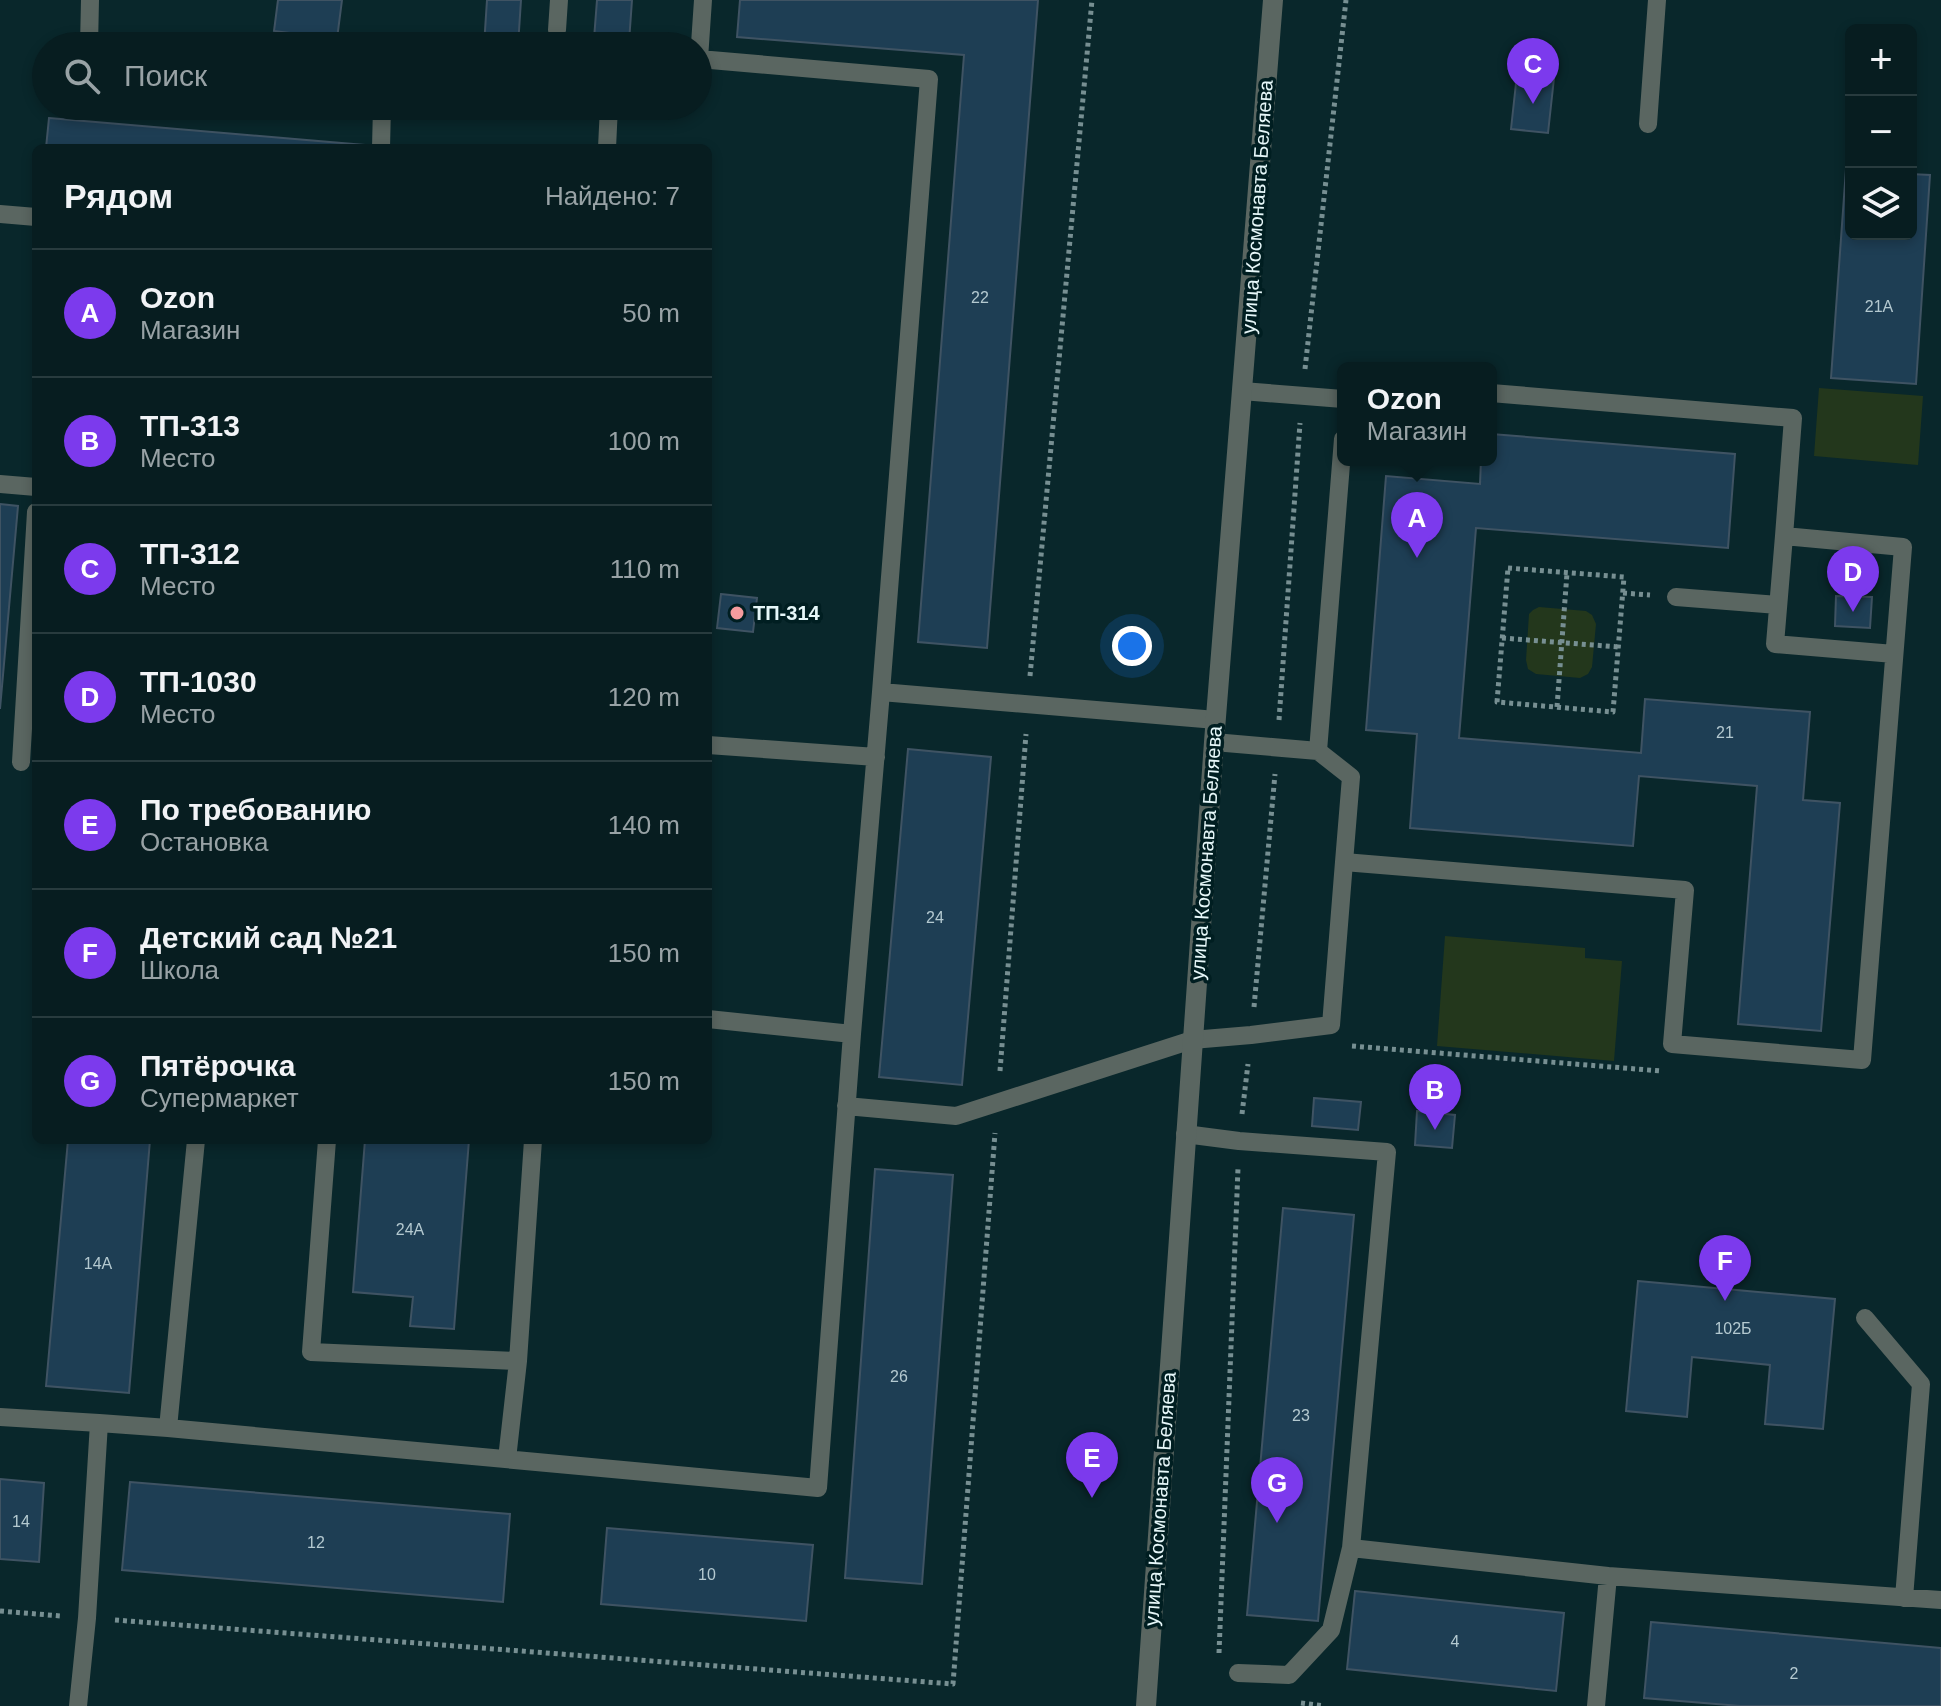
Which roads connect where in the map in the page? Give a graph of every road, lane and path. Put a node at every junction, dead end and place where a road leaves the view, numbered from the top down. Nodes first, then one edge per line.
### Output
1 (90, 0) edge
2 (559, 0) edge
3 (703, 0) edge
4 (1273, 0) edge
5 (1346, 0) edge
6 (1657, 0) edge
7 (557, 30) dead end
8 (89, 32) edge
9 (700, 32) edge
10 (712, 60) edge
11 (382, 120) edge
12 (608, 120) edge
13 (1648, 124) dead end
14 (381, 144) edge
15 (607, 144) edge
16 (0, 214) edge
17 (32, 217) edge
18 (1242, 391) junction
19 (1497, 393) edge
20 (1302, 395) junction
21 (1337, 398) edge
22 (1341, 466) edge
23 (0, 484) edge
24 (32, 487) edge
25 (1784, 536) junction
26 (1567, 573) junction
27 (32, 579) edge
28 (1676, 597) dead end
29 (1778, 605) junction
30 (1502, 638) junction
31 (1562, 643) junction
32 (1619, 647) junction
33 (1894, 654) junction
34 (881, 692) junction
35 (1557, 707) junction
36 (1216, 720) junction
37 (1214, 742) junction
38 (712, 745) edge
39 (1277, 747) junction
40 (1318, 751) junction
41 (876, 757) junction
42 (21, 762) dead end
43 (1344, 862) junction
44 (712, 1019) edge
45 (1331, 1025) junction
46 (852, 1034) junction
47 (1251, 1035) junction
48 (1192, 1040) junction
49 (1670, 1072) dead end
50 (846, 1106) junction
51 (1185, 1134) junction
52 (1239, 1141) junction
53 (196, 1144) edge
54 (327, 1144) edge
55 (533, 1144) edge
56 (1865, 1318) dead end
57 (518, 1361) junction
58 (0, 1417) edge
59 (99, 1423) junction
60 (168, 1428) junction
61 (507, 1459) junction
62 (1351, 1548) junction
63 (1608, 1576) junction
64 (1904, 1598) junction
65 (1941, 1600) edge
66 (1219, 1655) dead end
67 (1238, 1673) dead end
68 (1293, 1703) dead end
69 (78, 1706) edge
70 (1146, 1706) edge
71 (1324, 1706) edge
72 (1596, 1706) edge

1 - 8 lane
2 - 7 lane
3 - 9 lane
4 - 18 street, улица Космонавта Беляева
5 - 20 path
6 - 13 lane
10 - 34 lane
11 - 14 lane
12 - 15 lane
16 - 17 lane
18 - 20 lane
18 - 36 street, улица Космонавта Беляева
19 - 25 lane
20 - 21 lane
20 - 39 path
22 - 40 lane
23 - 24 lane
25 - 29 lane
25 - 33 lane
26 - 30 path
26 - 31 path
26 - 32 path
27 - 42 lane
28 - 29 lane
29 - 33 lane
30 - 31 path
30 - 35 path
31 - 32 path
31 - 35 path
32 - 35 path
33 - 43 lane
34 - 36 lane
34 - 41 lane
36 - 37 street, улица Космонавта Беляева
37 - 39 lane
37 - 48 street, улица Космонавта Беляева
38 - 41 lane
39 - 40 lane
39 - 47 path
40 - 43 lane
41 - 46 lane
43 - 45 lane
44 - 46 lane
45 - 47 lane
45 - 49 path
46 - 50 lane
47 - 48 lane
47 - 52 path
48 - 50 lane
48 - 51 street, улица Космонавта Беляева
50 - 61 lane
51 - 52 lane
51 - 70 street, улица Космонавта Беляева
52 - 62 lane
52 - 66 path
53 - 60 lane
54 - 57 lane
55 - 57 lane
56 - 64 lane
57 - 61 lane
58 - 59 lane
59 - 60 lane
59 - 69 lane
60 - 61 lane
62 - 63 lane
62 - 67 lane
63 - 64 lane
63 - 72 lane
64 - 65 lane
68 - 71 path

